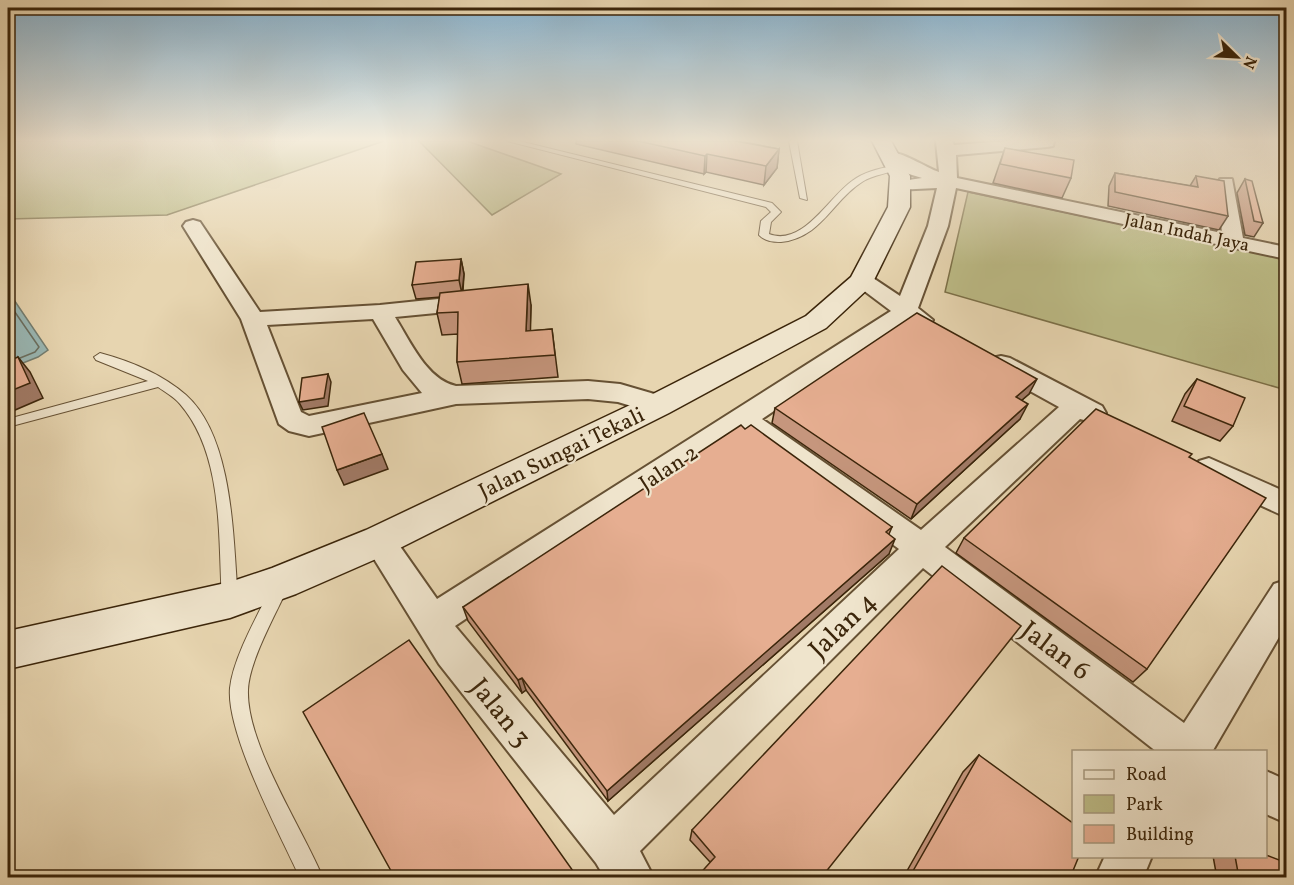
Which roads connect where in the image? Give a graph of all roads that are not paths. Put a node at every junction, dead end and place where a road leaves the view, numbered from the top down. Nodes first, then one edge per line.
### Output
1 (677, 182) edge
2 (801, 182) edge
3 (856, 182) edge
4 (896, 182) edge
5 (947, 182) edge
6 (953, 182) edge
7 (1226, 183) edge
8 (804, 198) dead end
9 (193, 226) dead end
10 (1233, 242) junction
11 (1287, 253) edge
12 (862, 281) junction
13 (493, 300) edge
14 (380, 312) junction
15 (906, 312) junction
16 (253, 319) junction
17 (946, 334) edge
18 (976, 351) edge
19 (100, 357) dead end
20 (160, 382) junction
21 (456, 395) junction
22 (658, 405) junction
23 (1077, 406) junction
24 (742, 418) junction
25 (8, 423) edge
26 (1119, 426) edge
27 (1182, 456) edge
28 (1287, 505) edge
29 (380, 541) junction
30 (922, 548) junction
31 (282, 582) junction
32 (1287, 595) edge
33 (230, 600) junction
34 (432, 622) junction
35 (93, 631) junction
36 (8, 650) edge
37 (8, 668) edge
38 (1189, 750) edge
39 (1191, 750) edge
40 (1267, 792) edge
41 (1287, 802) edge
42 (1129, 858) edge
43 (621, 862) edge
44 (312, 878) edge
45 (1118, 878) edge

1 - 3 lane
2 - 8 lane
4 - 12 street, Jalan Sungai Tekali
5 - 15 street
6 - 10 street, Jalan Indah Jaya
7 - 10 street
9 - 16 street
10 - 11 street, Jalan Indah Jaya
12 - 15 street
12 - 22 street, Jalan Sungai Tekali
13 - 14 street
14 - 16 street
14 - 21 street
15 - 17 street
15 - 24 street, Jalan 2
16 - 21 street
18 - 23 street
19 - 20 lane
20 - 25 lane
20 - 33 lane
21 - 22 street
22 - 29 street, Jalan Sungai Tekali
23 - 26 street
23 - 30 street, Jalan 4
24 - 30 street, Jalan 6
24 - 34 street, Jalan 2
27 - 28 street
29 - 31 street, Jalan Sungai Tekali
29 - 34 street, Jalan 3
30 - 38 street, Jalan 6
30 - 43 street, Jalan 4
31 - 33 street, Jalan Sungai Tekali
31 - 44 lane
32 - 39 street, Jalan 6
33 - 35 street, Jalan Sungai Tekali
34 - 43 street, Jalan 3
35 - 36 street, Jalan Sungai Tekali
35 - 37 street, Jalan Sungai Tekali
40 - 41 street
42 - 45 street

